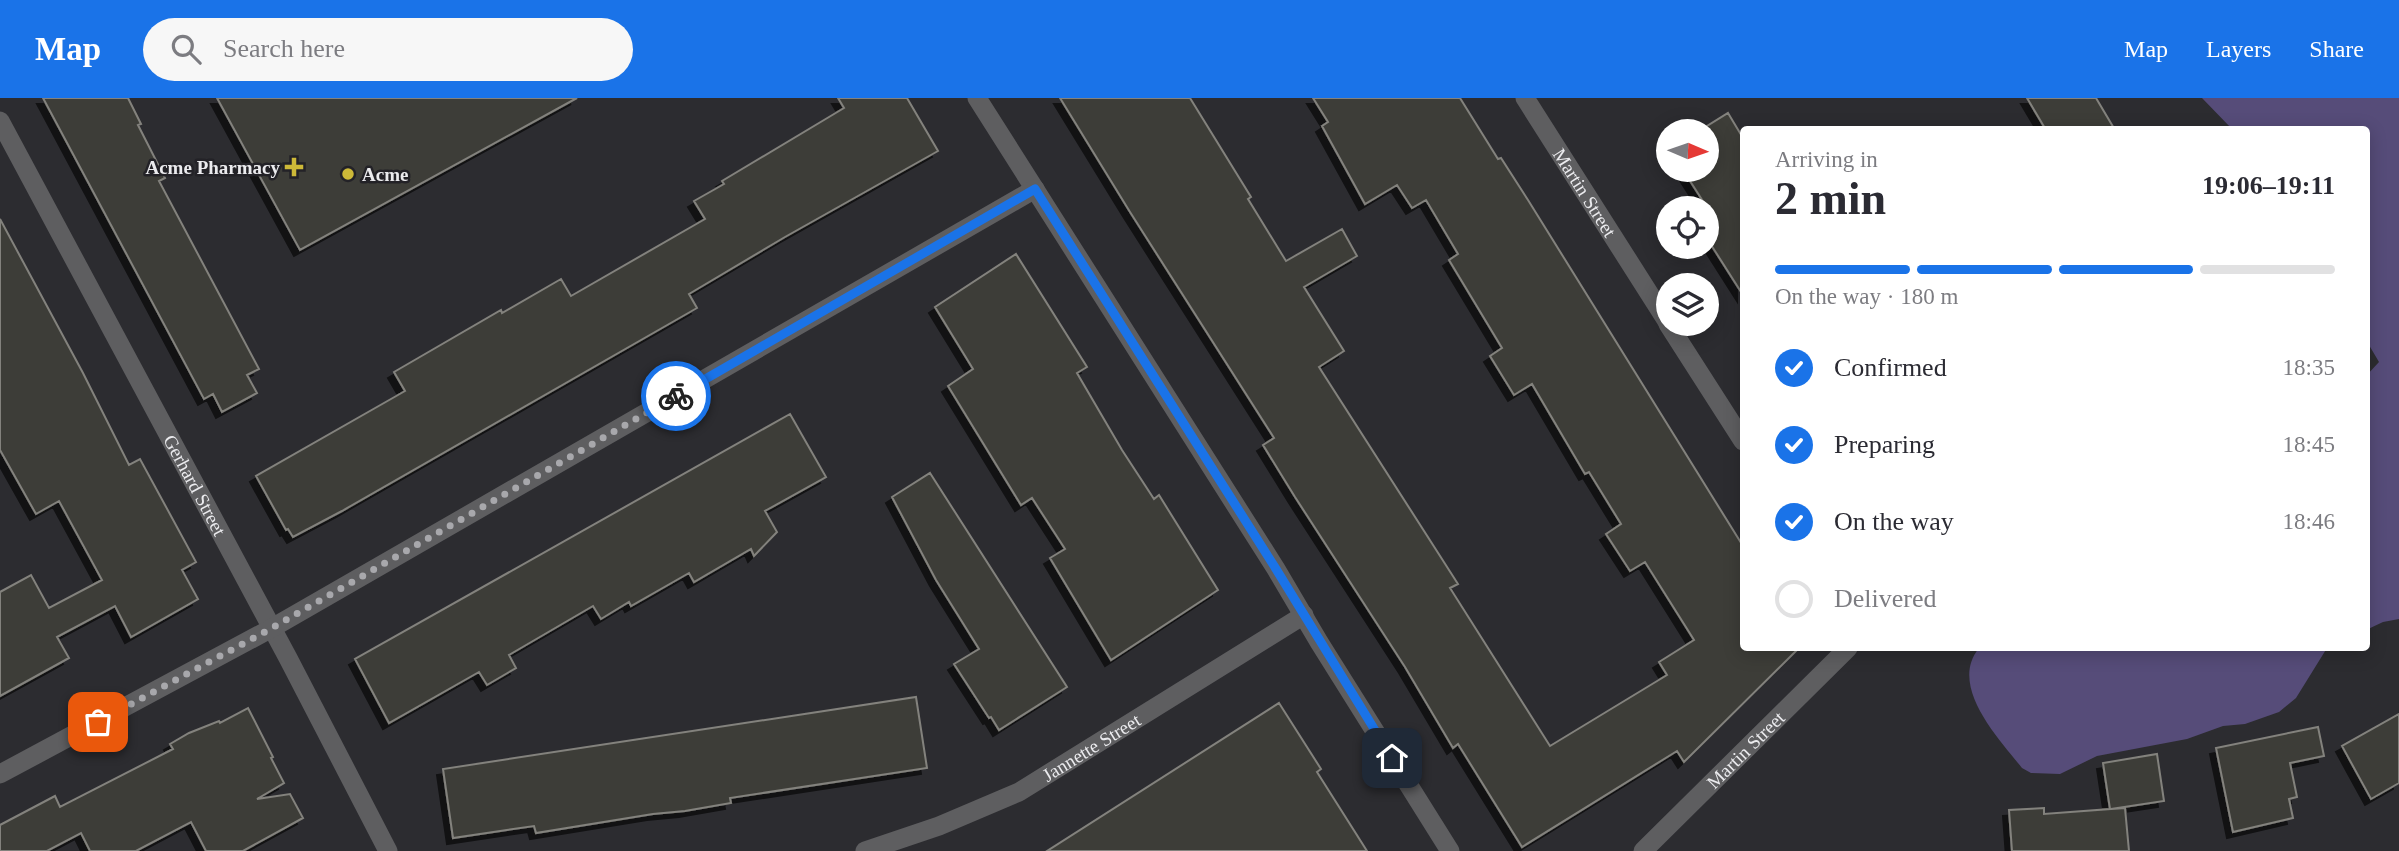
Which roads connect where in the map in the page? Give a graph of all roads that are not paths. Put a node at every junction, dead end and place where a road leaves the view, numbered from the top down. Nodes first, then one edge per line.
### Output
1 (977, 98) edge
2 (1525, 98) edge
3 (0, 121) edge
4 (1035, 189) junction
5 (1656, 304) edge
6 (1676, 336) edge
7 (1740, 436) edge
8 (1304, 615) junction
9 (272, 628) junction
10 (1845, 651) edge
11 (0, 774) edge
12 (388, 851) edge
13 (865, 851) edge
14 (1450, 851) edge
15 (1643, 851) edge

1 - 4 street
2 - 5 street, Martin Street
3 - 9 street, Gerhard Street
4 - 8 street
4 - 9 street
6 - 7 street, Martin Street
8 - 13 street, Jannette Street
8 - 14 street
9 - 11 street
9 - 12 street, Gerhard Street
10 - 15 street, Martin Street

